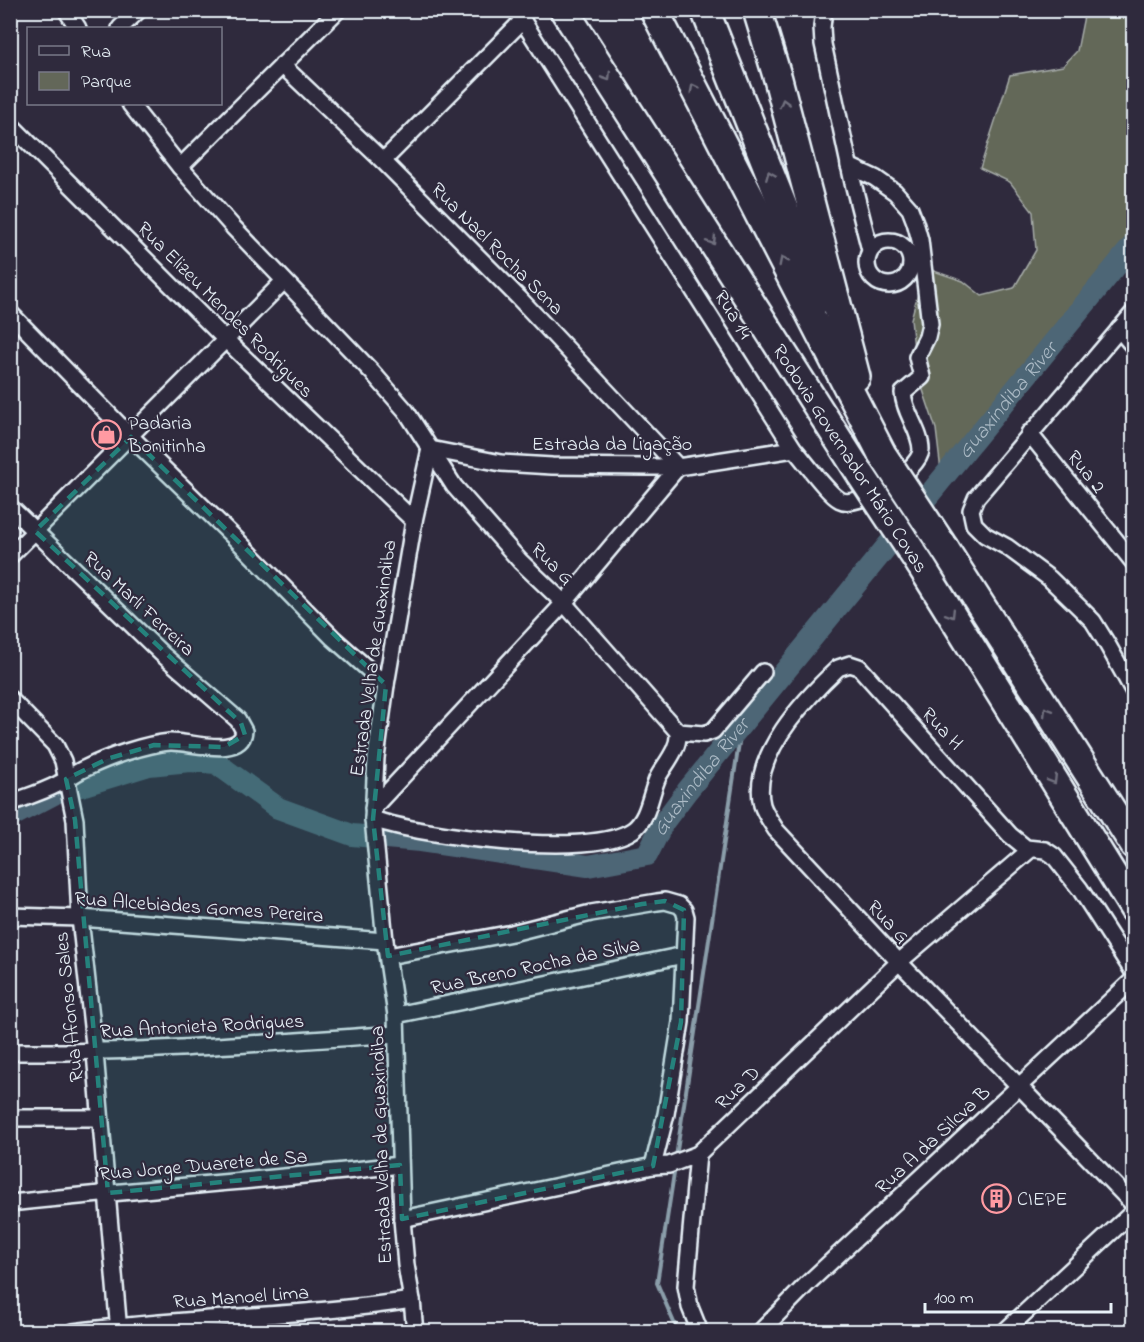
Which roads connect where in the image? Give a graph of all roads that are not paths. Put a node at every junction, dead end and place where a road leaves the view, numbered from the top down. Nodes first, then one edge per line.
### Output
1 (66, 10) edge
2 (139, 10) edge
3 (338, 10) edge
4 (564, 10) edge
5 (654, 10) edge
6 (705, 10) edge
7 (758, 10) edge
8 (824, 10) edge
9 (519, 15) edge
10 (77, 27) edge
11 (121, 27) edge
12 (282, 65) junction
13 (131, 105) edge
14 (10, 124) edge
15 (382, 161) junction
16 (849, 166) junction
17 (180, 167) junction
18 (870, 250) dead end
19 (284, 281) junction
20 (1134, 312) edge
21 (10, 313) edge
22 (1119, 329) junction
23 (225, 340) junction
24 (1134, 347) edge
25 (1029, 433) junction
26 (131, 437) junction
27 (430, 449) junction
28 (794, 449) junction
29 (882, 454) junction
30 (678, 467) junction
31 (10, 507) edge
32 (414, 520) junction
33 (35, 531) junction
34 (10, 556) edge
35 (1134, 563) edge
36 (564, 603) junction
37 (763, 672) dead end
38 (386, 685) junction
39 (1134, 692) edge
40 (10, 699) edge
41 (678, 732) junction
42 (66, 779) junction
43 (10, 803) edge
44 (374, 825) junction
45 (776, 830) joint
46 (1134, 845) edge
47 (1031, 849) junction
48 (1134, 909) edge
49 (10, 916) edge
50 (80, 918) junction
51 (386, 948) junction
52 (684, 955) junction
53 (899, 962) junction
54 (1134, 973) edge
55 (1134, 979) edge
56 (396, 1016) junction
57 (396, 1034) junction
58 (10, 1052) edge
59 (95, 1053) junction
60 (1019, 1086) junction
61 (10, 1118) edge
62 (100, 1118) junction
63 (684, 1159) junction
64 (400, 1165) junction
65 (653, 1166) junction
66 (108, 1193) junction
67 (10, 1203) edge
68 (1134, 1205) edge
69 (1134, 1211) edge
70 (402, 1219) junction
71 (412, 1300) junction
72 (119, 1329) edge
73 (1010, 1329) edge
74 (73, 1332) edge
75 (415, 1332) edge
76 (700, 1332) edge
77 (760, 1332) edge

1 - 10 street
2 - 11 street
3 - 12 street
4 -> 48 highway, Rodovia Governador Mário Covas, bridge
29 -> 5 highway, Rodovia Governador Mário Covas
29 -> 6 highway
29 -> 7 highway
8 - 16 street
9 - 15 street
9 - 28 street, Rua 14
12 - 15 street, Rua Nael Rocha Sena
12 - 17 street
13 - 17 street
14 - 23 street, Rua Elizeu Mendes Rodrigues
15 - 30 street, Rua Nael Rocha Sena
16 - 18 street
16 - 28 street, Rua 14
17 - 19 street
19 - 23 street
19 - 27 street
20 - 22 street
21 - 26 street
22 - 24 street
22 - 25 street
23 - 26 street
23 - 32 street, Rua Elizeu Mendes Rodrigues
25 - 35 street, Rua 2
25 - 39 street
26 - 33 street
26 - 38 street
27 - 30 street, Estrada da Ligação
27 - 32 street, Estrada Velha de Guaxindiba
27 - 36 street, Rua G
28 - 30 street, Estrada da Ligação
46 -> 29 highway, Rodovia Governador Mário Covas, bridge
30 - 36 street
31 - 33 street, Rua Marli Ferreira
32 - 38 street, Estrada Velha de Guaxindiba
33 - 34 street
33 - 42 street, Rua Marli Ferreira
36 - 41 street, Rua G
36 - 44 street
37 - 41 street
38 - 44 street, Estrada Velha de Guaxindiba
40 - 42 street, Rua Afonso Sales
41 - 44 street
42 - 43 street
42 - 50 street, Rua Afonso Sales
44 - 51 street, Estrada Velha de Guaxindiba
45 - 47 street, Rua H
45 - 53 street, Rua G
47 - 53 street, Rua D
47 - 54 street, Rua H
49 - 50 street, Rua Alcebiades Gomes Pereira
50 - 51 street, Rua Alcebiades Gomes Pereira
50 - 59 street, Rua Afonso Sales
51 - 52 street, Rua Alcebiades Gomes Pereira
51 - 56 street, Estrada Velha de Guaxindiba
52 - 56 street, Rua Breno Rocha da Silva
52 - 65 street
53 - 60 street, Rua G
53 - 63 street, Rua D
55 - 60 street, Rua A da Silcva B
56 - 57 street, Estrada Velha de Guaxindiba
57 - 59 street, Rua Antonieta Rodrigues
57 - 64 street, Estrada Velha de Guaxindiba
58 - 59 street, Rua Antonieta Rodrigues
59 - 62 street, Rua Afonso Sales
60 - 68 street, Rua G
60 - 77 street, Rua A da Silcva B
61 - 62 street
62 - 66 street, Rua Afonso Sales
63 - 65 street
63 - 76 street
64 - 66 street, Rua Jorge Duarete de Sa
64 - 70 street, Estrada Velha de Guaxindiba
65 - 70 street
66 - 67 street, Rua Jorge Duarete de Sa
66 - 72 street, Rua Afonso Sales
69 - 73 street
70 - 71 street, Estrada Velha de Guaxindiba
71 - 72 street, Rua Manoel Lima
71 - 75 street, Estrada Velha de Guaxindiba
72 - 74 street, Rua Manoel Lima

